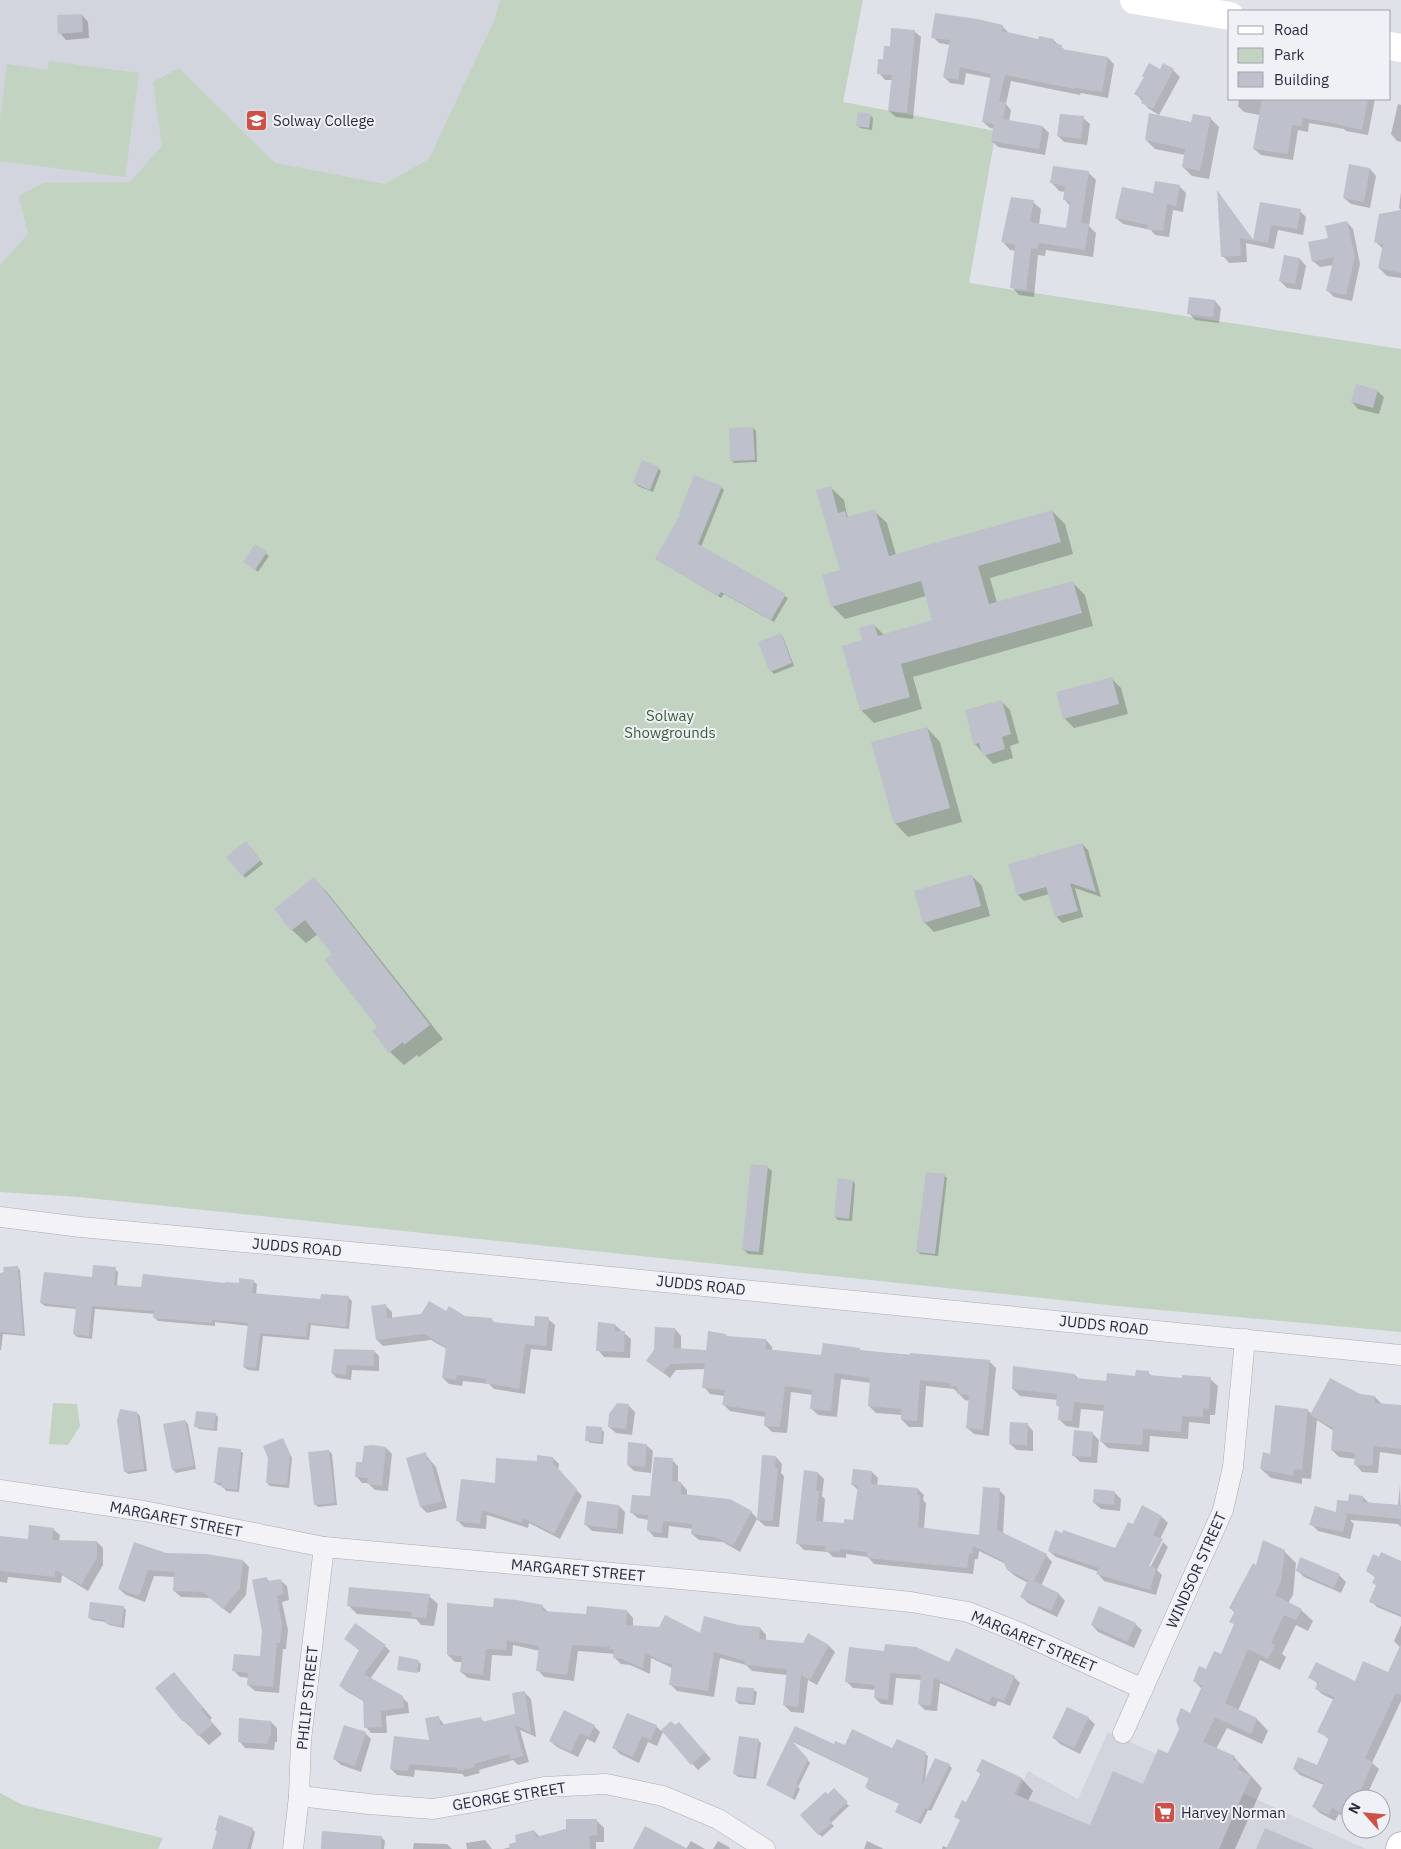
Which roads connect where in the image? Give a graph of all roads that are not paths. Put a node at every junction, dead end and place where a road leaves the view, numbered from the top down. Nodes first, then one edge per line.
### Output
1 (1134, 0) edge
2 (1227, 11) edge
3 (0, 1217) edge
4 (1245, 1340) junction
5 (1401, 1355) edge
6 (0, 1490) edge
7 (324, 1547) junction
8 (1143, 1689) junction
9 (1123, 1733) dead end
10 (299, 1796) junction
11 (293, 1849) edge
12 (765, 1849) edge

1 - 2 street
3 - 4 street, JUDDS ROAD
4 - 5 street, JUDDS ROAD
4 - 8 street, WINDSOR STREET
6 - 7 street, MARGARET STREET
7 - 8 street, MARGARET STREET
7 - 10 street, PHILIP STREET
8 - 9 street, WINDSOR STREET
10 - 11 street, PHILIP STREET
10 - 12 street, GEORGE STREET

